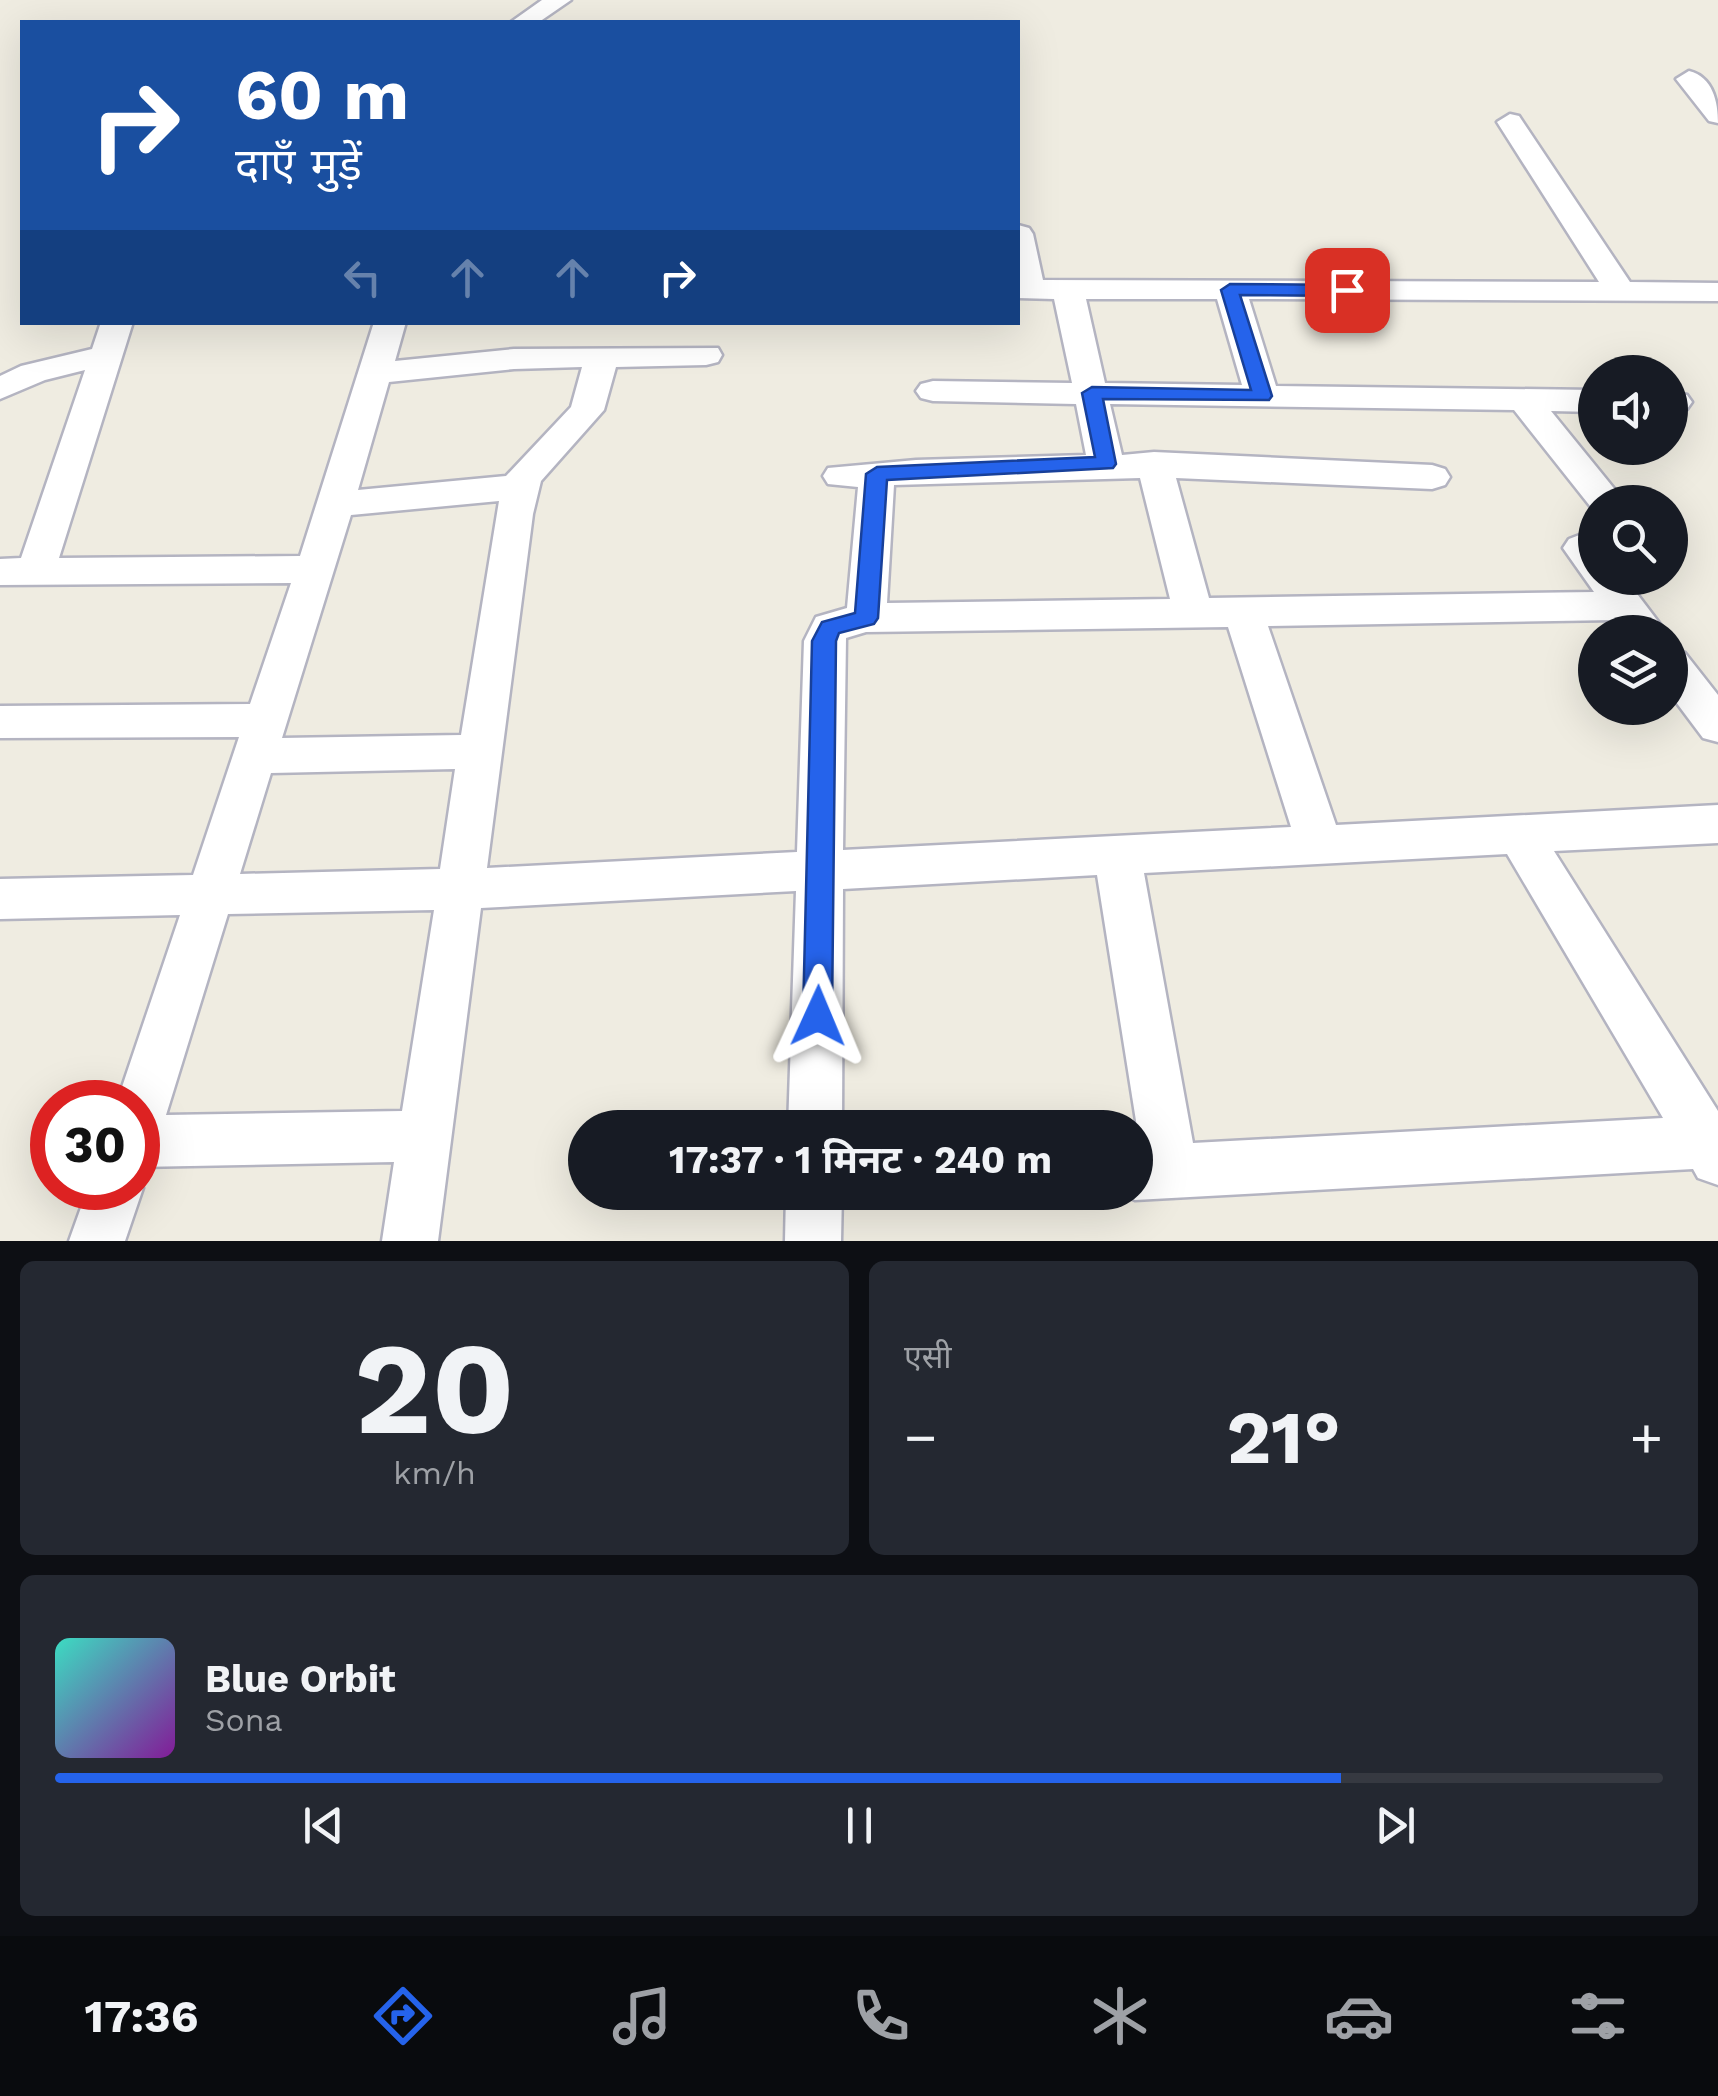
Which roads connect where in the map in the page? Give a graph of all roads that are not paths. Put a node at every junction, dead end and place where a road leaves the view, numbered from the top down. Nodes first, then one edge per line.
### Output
1 (559, 0) edge
2 (526, 20) edge
3 (1689, 79) dead end
4 (1718, 114) edge
5 (1510, 122) dead end
6 (1020, 252) edge
7 (1024, 289) edge
8 (1068, 289) junction
9 (1230, 290) junction
10 (1620, 291) junction
11 (1718, 292) edge
12 (389, 325) edge
13 (643, 325) edge
14 (112, 339) edge
15 (706, 355) dead end
16 (614, 356) junction
17 (377, 372) junction
18 (0, 389) edge
19 (933, 391) dead end
20 (1092, 393) junction
21 (1262, 396) junction
22 (1524, 400) junction
23 (1578, 401) edge
24 (1106, 464) junction
25 (1154, 464) junction
26 (524, 477) junction
27 (1432, 477) dead end
28 (1593, 485) edge
29 (336, 503) junction
30 (315, 568) junction
31 (18, 571) edge
32 (1626, 605) edge
33 (1242, 612) junction
34 (1193, 613) junction
35 (866, 618) junction
36 (1688, 687) edge
37 (0, 722) edge
38 (1718, 726) edge
39 (261, 738) junction
40 (479, 752) junction
41 (1718, 824) edge
42 (1519, 834) junction
43 (1319, 843) junction
44 (1117, 854) junction
45 (820, 868) junction
46 (460, 889) junction
47 (212, 894) junction
48 (0, 899) edge
49 (151, 1080) edge
50 (816, 1110) edge
51 (1146, 1110) edge
52 (425, 1136) junction
53 (160, 1140) edge
54 (1712, 1152) edge
55 (1153, 1172) edge
56 (108, 1210) edge
57 (814, 1210) edge
58 (97, 1241) edge
59 (410, 1241) edge
60 (813, 1241) edge

1 - 2 street
3 - 4 street
5 - 10 street
6 - 7 street
7 - 8 street
8 - 9 street
8 - 20 street
9 - 10 street
9 - 21 street
10 - 11 street
12 - 17 street
13 - 16 street
14 - 18 street
14 - 31 street
15 - 16 street
16 - 17 street
16 - 26 street
17 - 29 street
19 - 20 street
20 - 21 street
20 - 24 street
21 - 22 street
22 - 23 street
22 - 28 street
24 - 25 street
24 - 35 street
25 - 27 street
25 - 34 street
26 - 29 street
26 - 40 street
29 - 30 street
30 - 31 street
30 - 39 street
32 - 33 street
33 - 34 street
33 - 43 street
34 - 35 street
35 - 45 street
36 - 38 street
37 - 39 street
39 - 40 street
39 - 47 street
40 - 46 street
41 - 42 street
42 - 43 street
42 - 54 street
43 - 44 street
44 - 45 street
44 - 51 street
45 - 46 street
45 - 50 street
46 - 47 street
46 - 52 street
47 - 48 street
47 - 49 street
52 - 53 street
52 - 59 street
54 - 55 street
56 - 58 street
57 - 60 street

